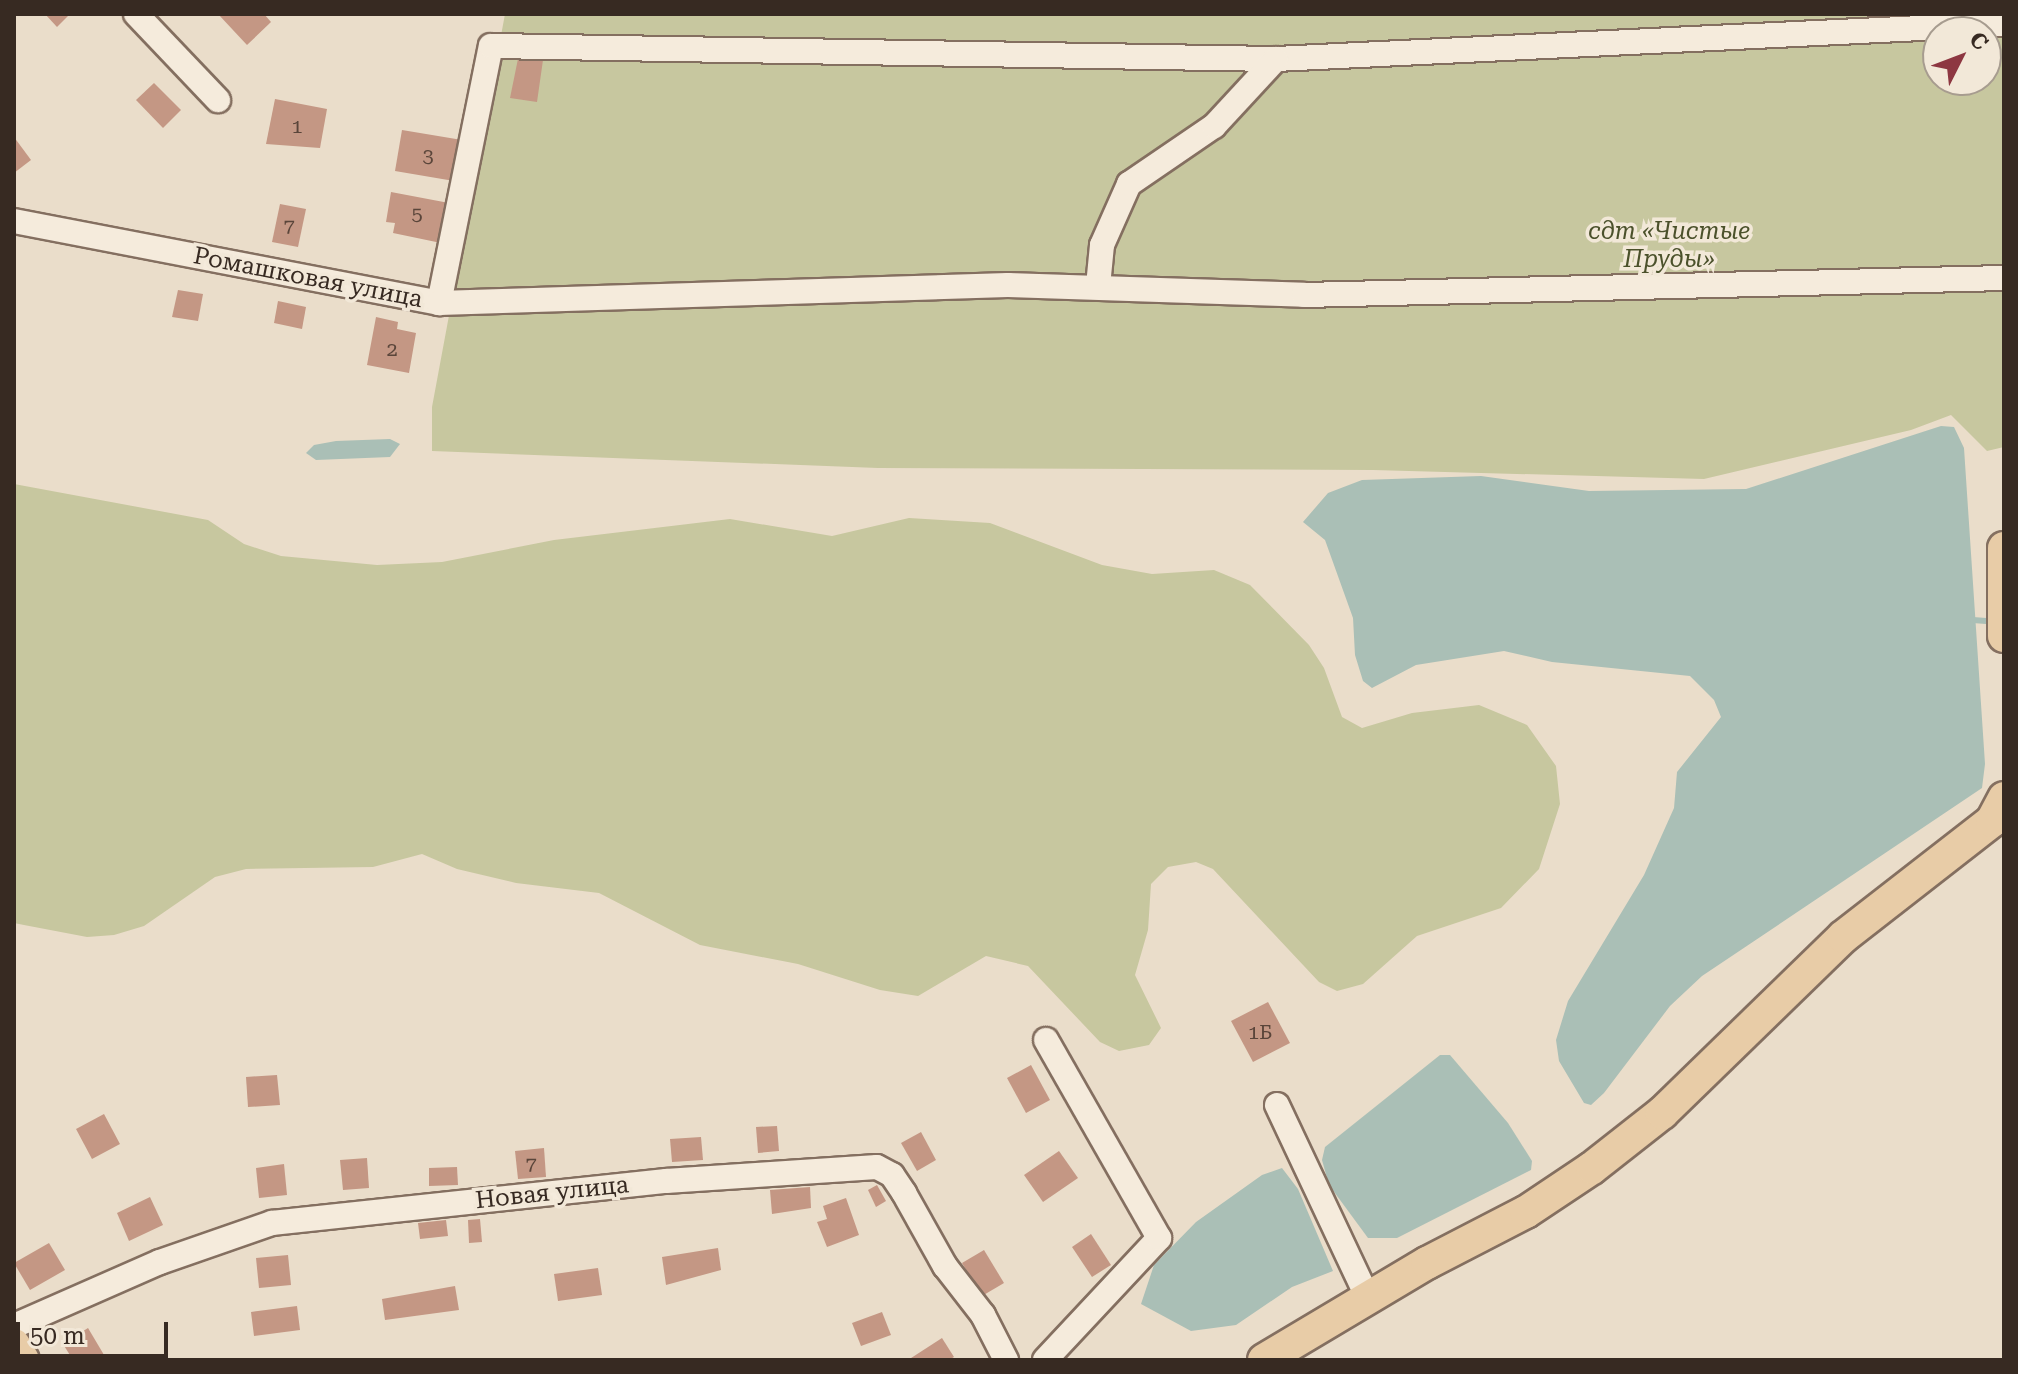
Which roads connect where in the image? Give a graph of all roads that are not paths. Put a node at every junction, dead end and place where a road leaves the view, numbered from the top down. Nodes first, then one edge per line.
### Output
1 (136, 14) edge
2 (2004, 24) edge
3 (1276, 59) junction
4 (218, 100) dead end
5 (14, 221) edge
6 (2004, 278) edge
7 (1098, 286) junction
8 (439, 303) junction
9 (2004, 548) edge
10 (2004, 636) edge
11 (2004, 798) edge
12 (1046, 1040) dead end
13 (1277, 1105) dead end
14 (1368, 1298) junction
15 (14, 1326) edge
16 (14, 1345) edge
17 (1280, 1356) edge
18 (23, 1360) edge
19 (1006, 1360) edge
20 (1045, 1360) edge

1 - 4 street
2 - 3 street
3 - 7 street
3 - 8 street, Ромашковая улица
5 - 8 street, Ромашковая улица
6 - 7 street
7 - 8 street
9 - 10 main road
11 - 14 main road
12 - 20 street
13 - 14 street
14 - 17 main road
15 - 19 street, Новая улица
16 - 18 main road

